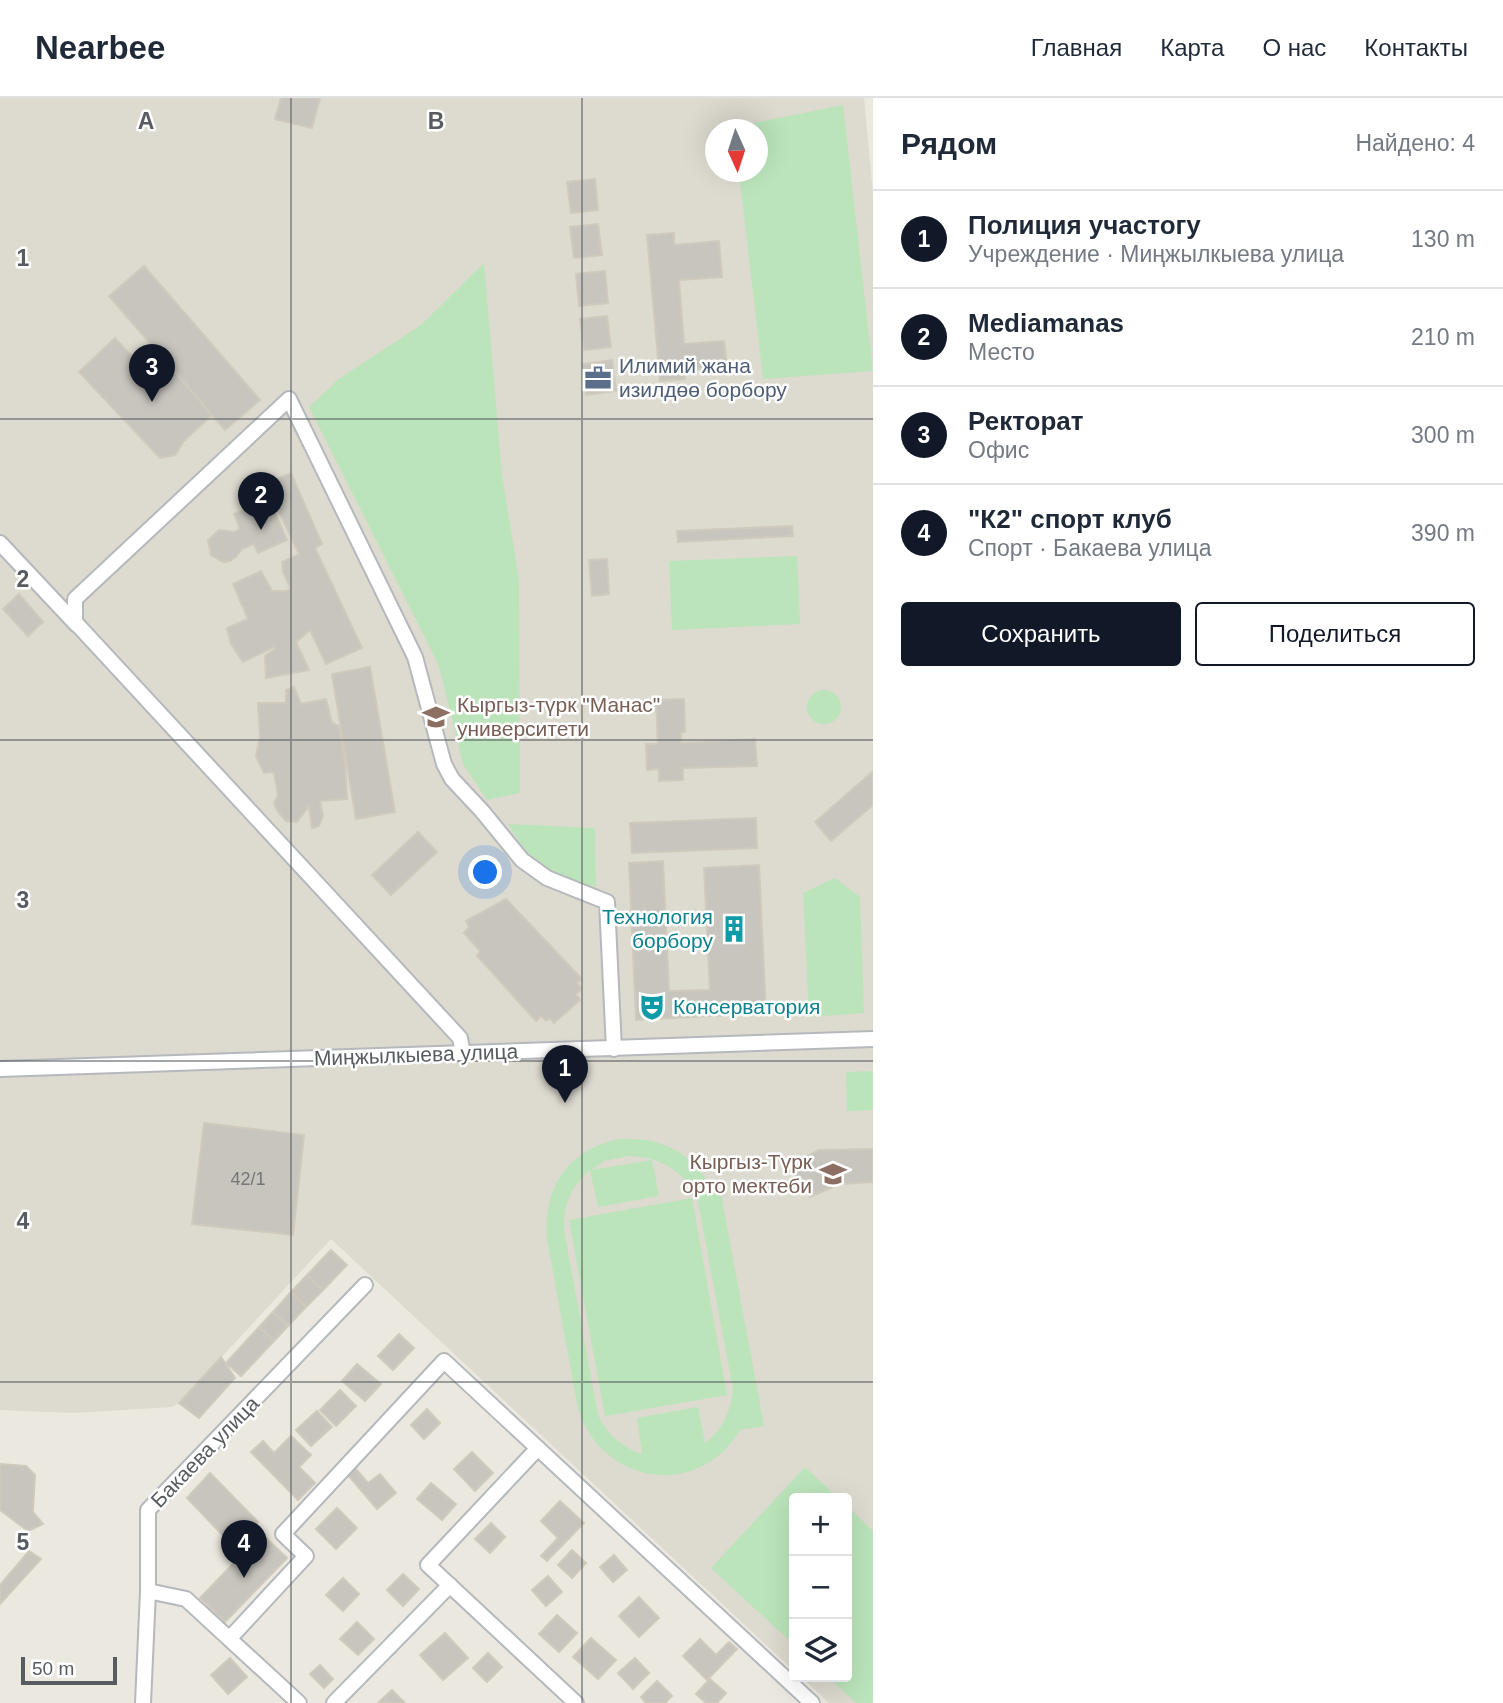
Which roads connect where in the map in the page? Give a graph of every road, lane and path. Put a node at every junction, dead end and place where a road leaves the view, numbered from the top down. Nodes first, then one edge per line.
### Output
1 (0, 543) edge
2 (85, 634) junction
3 (873, 1039) edge
4 (614, 1049) junction
5 (463, 1054) junction
6 (0, 1069) edge
7 (365, 1285) dead end
8 (538, 1448) junction
9 (450, 1585) junction
10 (148, 1591) junction
11 (230, 1638) junction
12 (143, 1703) edge
13 (299, 1703) edge
14 (334, 1703) edge
15 (576, 1703) edge
16 (812, 1703) edge

1 - 2 street
2 - 4 street
2 - 5 street
3 - 4 street, Миңжылкыева улица
4 - 5 street, Миңжылкыева улица
5 - 6 street, Миңжылкыева улица
7 - 10 street, Бакаева улица
8 - 9 street
8 - 11 street
8 - 16 street
9 - 14 street
9 - 15 street
10 - 11 street
10 - 12 street, Бакаева улица
11 - 13 street

